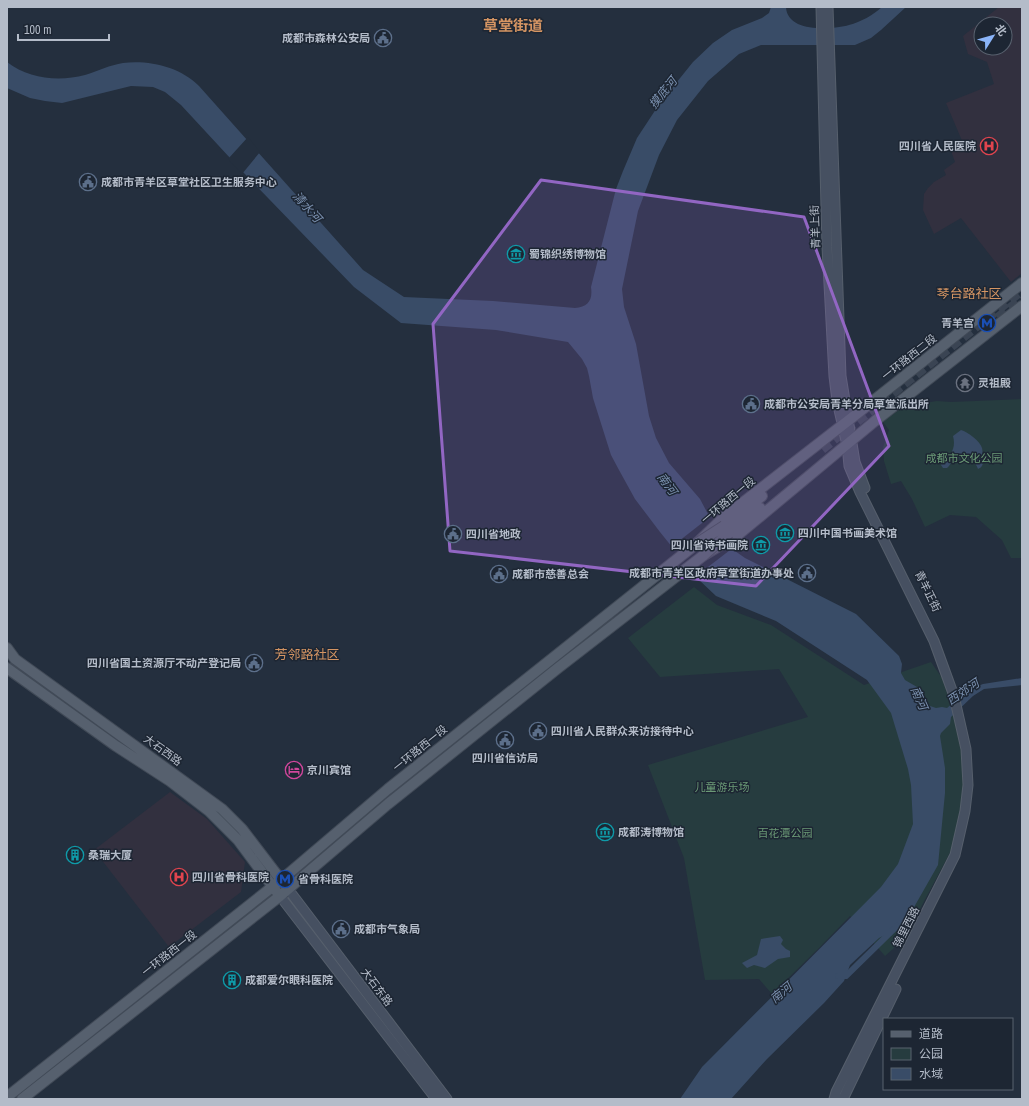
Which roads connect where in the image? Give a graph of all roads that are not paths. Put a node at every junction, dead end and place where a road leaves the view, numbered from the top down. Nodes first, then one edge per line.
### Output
1 (821, 7) edge
2 (828, 7) edge
3 (825, 23) junction
4 (1022, 283) edge
5 (1022, 306) edge
6 (846, 423) junction
7 (850, 443) junction
8 (824, 452) tunnel mouth
9 (726, 529) junction
10 (7, 648) edge
11 (7, 668) edge
12 (970, 756) junction
13 (277, 883) junction
14 (284, 892) junction
15 (7, 1097) edge
16 (22, 1099) edge
17 (436, 1099) edge
18 (447, 1099) edge
19 (834, 1099) edge
20 (843, 1099) edge

1 - 3 main road, 青羊上街
2 - 3 main road, 青羊上街
3 - 6 main road, 青羊上街
4 - 6 main road, 一环路西二段
5 - 7 main road
6 - 7 main road, 青羊上街
6 - 9 main road, 一环路西一段
7 - 9 main road
7 - 12 main road, 青羊正街
8 - 9 main road
9 - 13 main road, 一环路西一段, bridge
9 - 14 main road, bridge
10 - 13 main road, 大石西路
11 - 13 main road, 大石西路
12 - 19 main road, 锦里西路
12 - 20 main road, 锦里西路
13 - 14 main road, 大石西路
13 - 15 main road, 一环路西一段
14 - 16 main road
14 - 17 main road, 大石东路
14 - 18 main road, 大石东路

